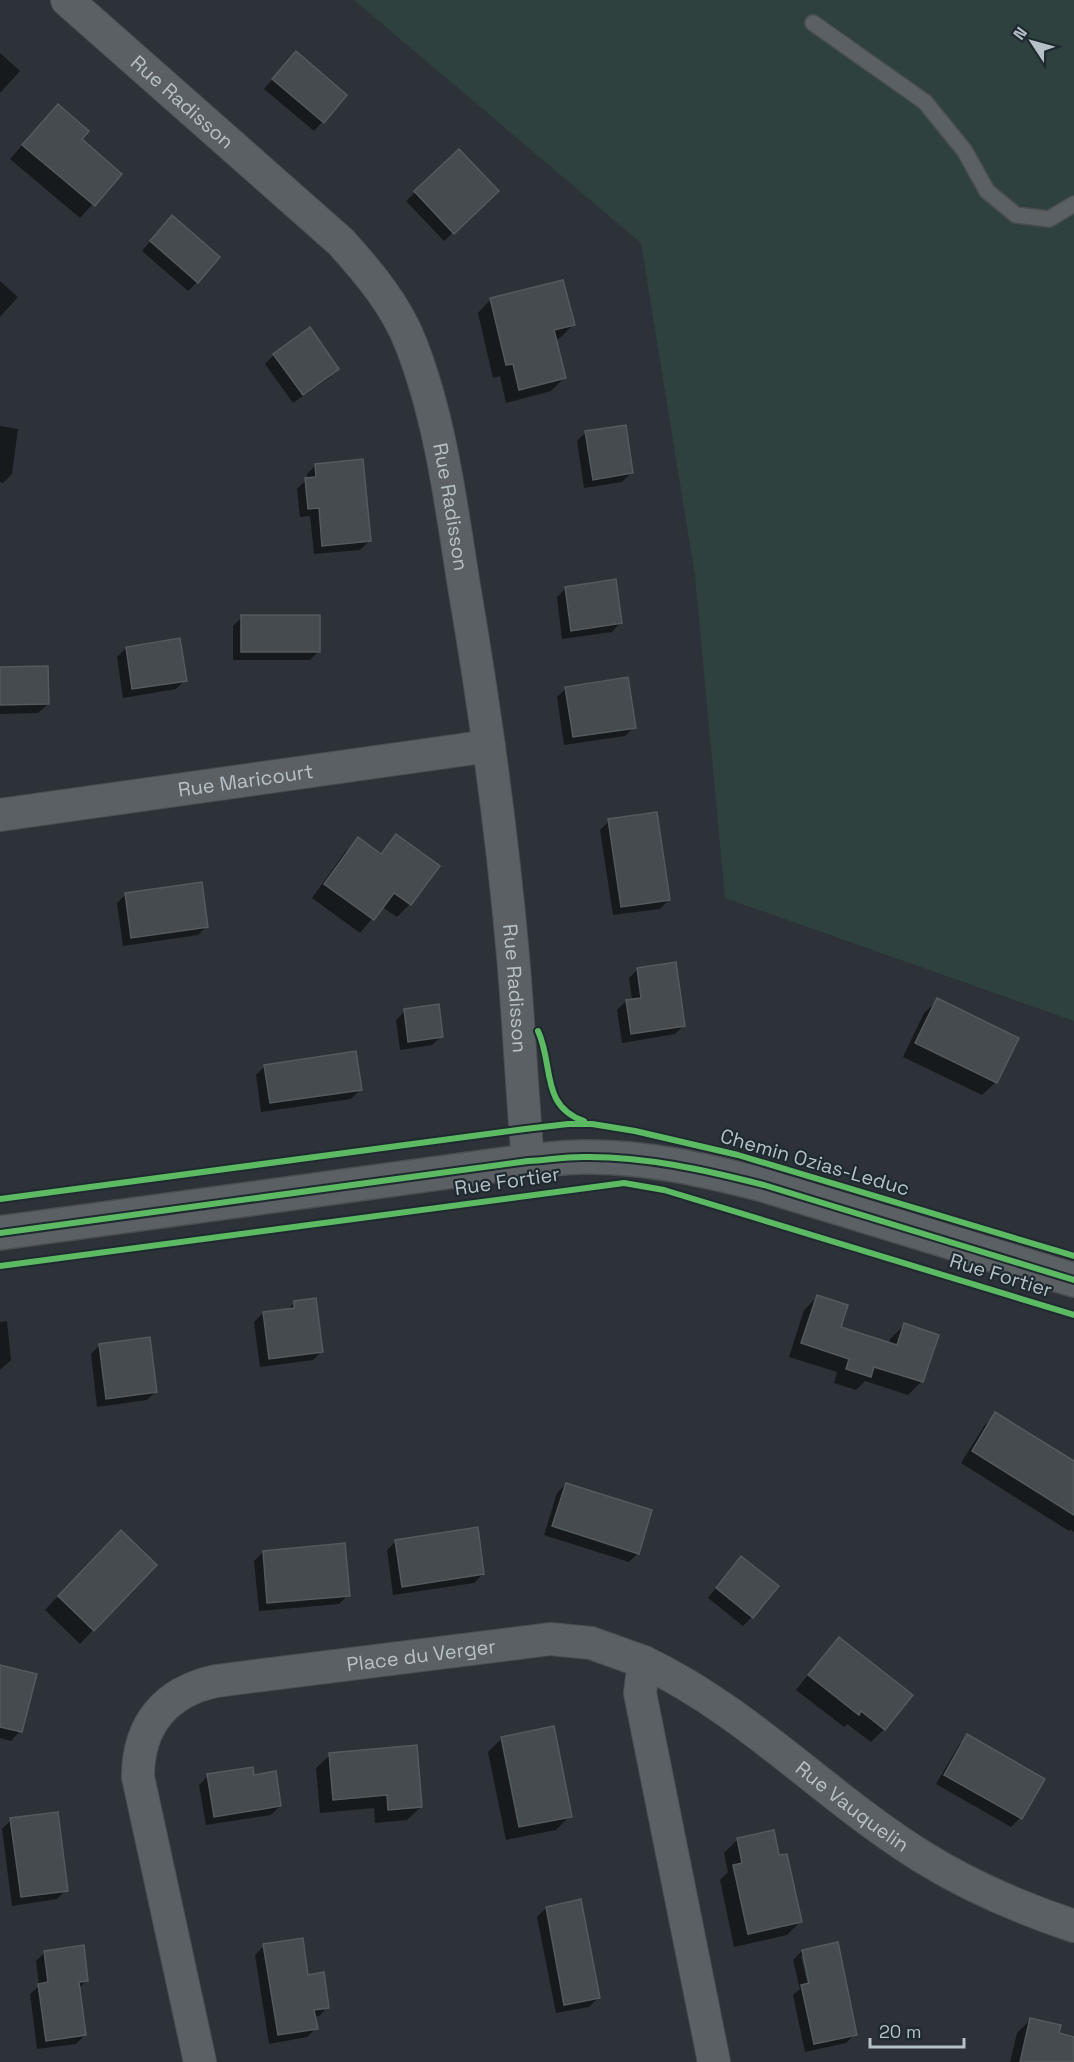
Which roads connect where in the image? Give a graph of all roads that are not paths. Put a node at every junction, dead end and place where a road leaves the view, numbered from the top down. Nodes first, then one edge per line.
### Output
1 (67, 0) edge
2 (813, 23) dead end
3 (1074, 204) edge
4 (489, 746) junction
5 (0, 815) edge
6 (528, 1161) junction
7 (0, 1233) edge
8 (1074, 1280) edge
9 (644, 1662) junction
10 (1074, 1926) edge
11 (200, 2062) edge
12 (714, 2062) edge

1 - 4 street, Rue Radisson
2 - 3 lane
4 - 5 street, Rue Maricourt
4 - 6 street, Rue Radisson
6 - 7 street, Rue Fortier
6 - 8 street, Rue Fortier
9 - 10 street, Rue Vauquelin
9 - 11 street, Place du Verger
9 - 12 street

